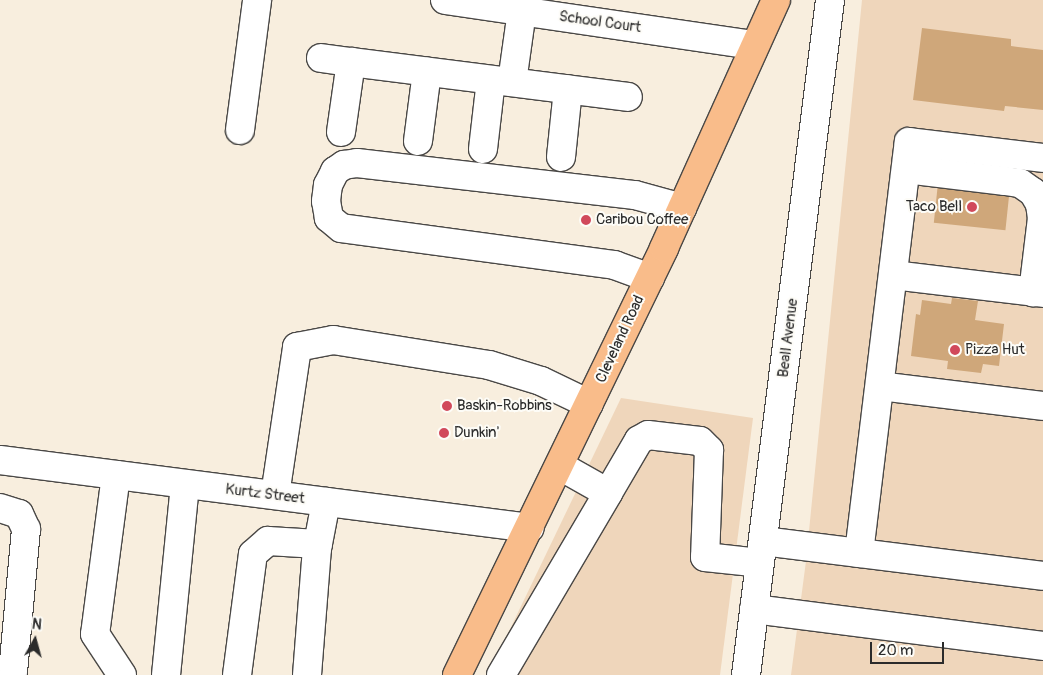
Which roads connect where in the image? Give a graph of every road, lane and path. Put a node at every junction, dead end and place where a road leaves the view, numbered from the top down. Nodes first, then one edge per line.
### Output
1 (257, 0) edge
2 (445, 0) edge
3 (776, 0) edge
4 (830, 0) edge
5 (522, 11) junction
6 (754, 44) junction
7 (321, 58) dead end
8 (351, 62) junction
9 (427, 72) junction
10 (501, 81) junction
11 (568, 89) junction
12 (628, 97) dead end
13 (240, 130) dead end
14 (341, 132) dead end
15 (418, 141) dead end
16 (483, 149) dead end
17 (561, 157) dead end
18 (1043, 158) edge
19 (906, 169) junction
20 (682, 208) junction
21 (893, 275) junction
22 (650, 278) junction
23 (1038, 293) edge
24 (880, 386) junction
25 (589, 404) junction
26 (1043, 406) edge
27 (560, 466) junction
28 (1, 468) edge
29 (116, 475) junction
30 (185, 484) junction
31 (608, 493) junction
32 (275, 495) junction
33 (326, 502) junction
34 (0, 508) edge
35 (530, 528) junction
36 (318, 544) junction
37 (761, 552) junction
38 (859, 553) junction
39 (1043, 576) edge
40 (754, 609) junction
41 (1043, 646) edge
42 (12, 671) edge
43 (122, 675) edge
44 (166, 675) edge
45 (237, 675) edge
46 (306, 675) edge
47 (457, 675) edge
48 (501, 675) edge
49 (746, 675) edge

1 - 13 street
2 - 5 street, School Court
3 - 6 main road, Cleveland Road
4 - 37 street, Beall Avenue
5 - 6 street, School Court
5 - 10 street
6 - 20 main road, Cleveland Road
7 - 8 street
8 - 9 street
8 - 14 street
9 - 10 street
9 - 15 street
10 - 11 street
10 - 16 street
11 - 12 street
11 - 17 street
18 - 19 street
19 - 21 street
19 - 23 street
20 - 22 main road, Cleveland Road
20 - 22 street
21 - 23 street
21 - 24 street
22 - 25 main road, Cleveland Road
24 - 26 street
24 - 38 street
25 - 27 main road, Cleveland Road
25 - 32 street
27 - 31 street
27 - 35 main road, Cleveland Road
28 - 29 street, Kurtz Street
29 - 30 street, Kurtz Street
29 - 43 street
30 - 32 street, Kurtz Street
30 - 44 street
31 - 37 street
31 - 48 street
32 - 33 street, Kurtz Street
33 - 35 street, Kurtz Street
33 - 36 street
34 - 42 street
35 - 47 main road, Cleveland Road
36 - 45 street
36 - 46 street
37 - 38 street
37 - 40 street, Beall Avenue
38 - 39 street
40 - 41 street
40 - 49 street, Beall Avenue

